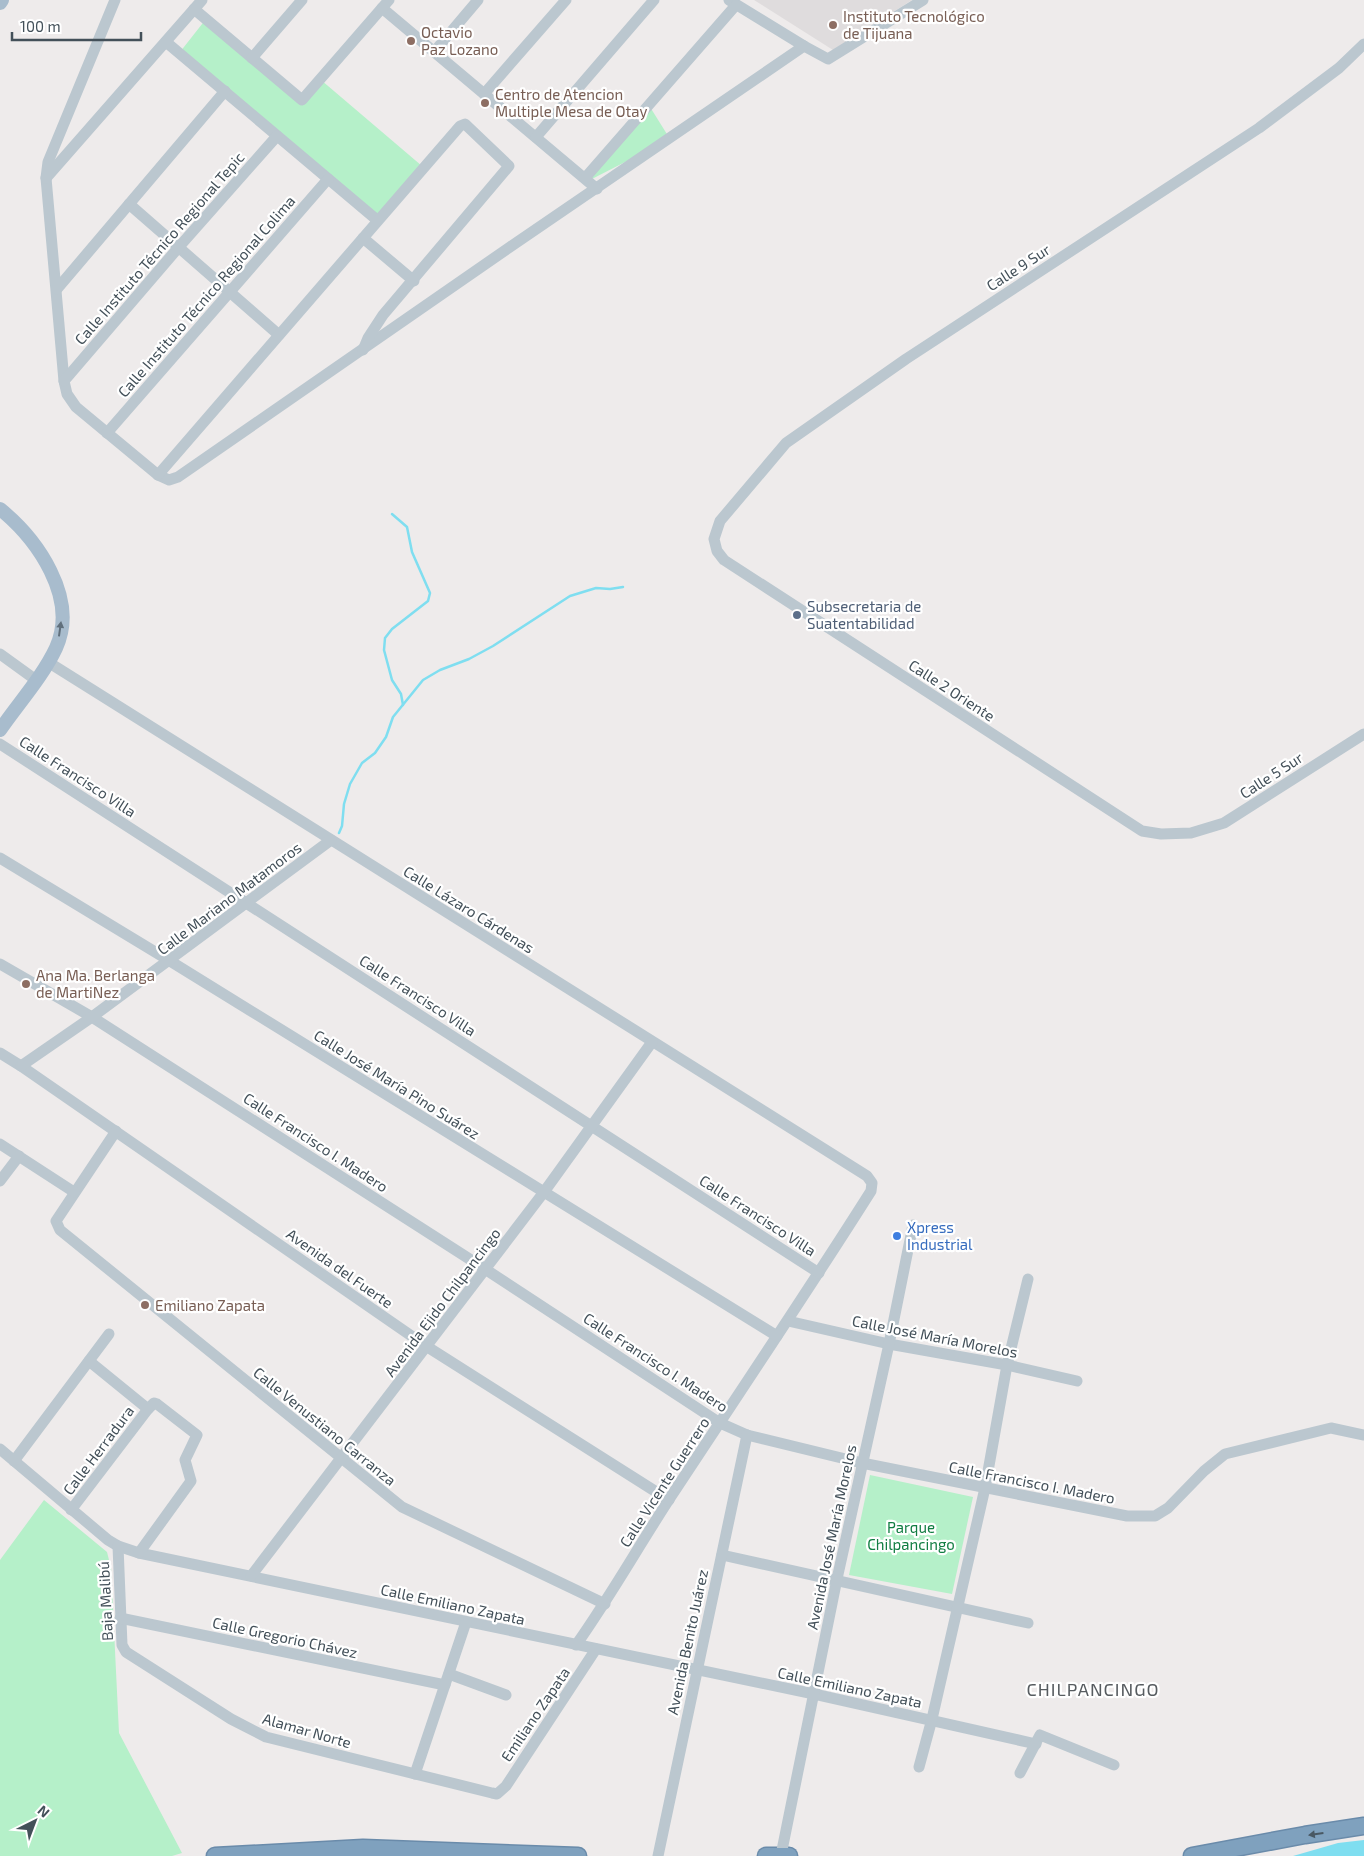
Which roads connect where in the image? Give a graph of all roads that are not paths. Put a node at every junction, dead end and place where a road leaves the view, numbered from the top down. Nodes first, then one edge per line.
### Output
1 (115, 0) edge
2 (302, 0) edge
3 (478, 0) edge
4 (566, 0) edge
5 (654, 0) edge
6 (923, 0) edge
7 (733, 2) edge
8 (198, 4) edge
9 (386, 4) edge
10 (166, 42) junction
11 (1364, 44) edge
12 (804, 46) junction
13 (434, 52) junction
14 (252, 58) junction
15 (224, 91) junction
16 (484, 94) junction
17 (277, 136) junction
18 (536, 137) junction
19 (46, 178) junction
20 (585, 178) junction
21 (328, 179) junction
22 (597, 189) junction
23 (129, 204) junction
24 (378, 220) junction
25 (363, 238) junction
26 (178, 248) junction
27 (414, 281) junction
28 (57, 289) junction
29 (229, 292) junction
30 (279, 335) junction
31 (363, 350) junction
32 (64, 381) junction
33 (107, 433) junction
34 (162, 477) junction
35 (0, 509) edge
36 (714, 539) joint
37 (0, 654) edge
38 (48, 662) junction
39 (36, 680) junction
40 (0, 730) edge
41 (1364, 734) edge
42 (0, 744) edge
43 (1191, 833) joint
44 (332, 840) junction
45 (0, 858) edge
46 (248, 903) junction
47 (170, 960) junction
48 (0, 964) edge
49 (92, 1017) junction
50 (652, 1042) junction
51 (0, 1053) edge
52 (21, 1066) junction
53 (593, 1125) junction
54 (116, 1131) junction
55 (0, 1144) edge
56 (18, 1156) junction
57 (0, 1181) edge
58 (872, 1183) joint
59 (74, 1192) junction
60 (544, 1192) junction
61 (913, 1225) dead end
62 (485, 1269) junction
63 (819, 1273) junction
64 (1028, 1279) dead end
65 (788, 1321) junction
66 (109, 1334) dead end
67 (777, 1336) junction
68 (889, 1344) junction
69 (426, 1346) junction
70 (89, 1361) junction
71 (1007, 1365) junction
72 (1077, 1381) dead end
73 (148, 1409) junction
74 (720, 1423) junction
75 (1363, 1434) edge
76 (747, 1435) junction
77 (0, 1450) edge
78 (342, 1457) junction
79 (14, 1460) junction
80 (862, 1463) junction
81 (985, 1488) junction
82 (669, 1500) junction
83 (71, 1510) junction
84 (118, 1546) junction
85 (139, 1553) junction
86 (722, 1554) junction
87 (251, 1576) junction
88 (837, 1579) junction
89 (605, 1604) junction
90 (958, 1606) junction
91 (120, 1618) junction
92 (466, 1622) junction
93 (1028, 1623) dead end
94 (576, 1645) junction
95 (596, 1649) junction
96 (126, 1652) joint
97 (696, 1669) junction
98 (449, 1674) junction
99 (444, 1685) junction
100 (506, 1694) dead end
101 (814, 1694) junction
102 (932, 1720) junction
103 (1036, 1744) junction
104 (1114, 1765) dead end
105 (919, 1768) dead end
106 (1020, 1773) dead end
107 (415, 1774) junction
108 (497, 1794) joint
109 (1364, 1826) edge
110 (215, 1856) edge
111 (578, 1856) edge
112 (658, 1856) edge
113 (779, 1856) edge
114 (1192, 1856) edge

1 - 19 street
2 - 14 street
3 - 13 street
4 - 16 street
5 - 18 street
6 - 12 street
7 - 12 street
7 - 20 street
8 - 10 street
8 - 14 street
9 - 13 street
9 - 14 street
10 - 15 street
10 - 19 street
11 - 36 street, Calle 9 Sur
12 - 22 street
13 - 16 street
15 - 17 street
15 - 23 street
16 - 18 street
17 - 21 street
17 - 26 street, Calle Instituto Técnico Regional Tepic
18 - 20 street
19 - 28 street
20 - 22 street
21 - 24 street
21 - 29 street, Calle Instituto Técnico Regional Colima
22 - 31 street
23 - 26 street
23 - 28 street
24 - 25 street
24 - 27 street
25 - 27 street
25 - 30 street
26 - 29 street
26 - 32 street, Calle Instituto Técnico Regional Tepic
27 - 31 street
28 - 32 street
29 - 30 street
29 - 33 street, Calle Instituto Técnico Regional Colima
30 - 34 street
31 - 34 street
32 - 33 street
33 - 34 street
38 -> 35 main road
36 - 43 street, Calle 2 Oriente
37 - 39 street
38 - 39 main road
38 - 44 street, Calle Lázaro Cárdenas
39 - 40 main road
41 - 43 street, Calle 5 Sur
42 - 46 street, Calle Francisco Villa
44 - 46 street, Calle Mariano Matamoros
44 - 50 street, Calle Lázaro Cárdenas
45 - 47 street, Calle José María Pino Suárez
46 - 47 street, Calle Mariano Matamoros
46 - 53 street, Calle Francisco Villa
47 - 49 street, Calle Mariano Matamoros
47 - 60 street, Calle José María Pino Suárez
48 - 49 street, Calle Francisco I. Madero
49 - 52 street, Calle Mariano Matamoros
49 - 62 street, Calle Francisco I. Madero
50 - 53 street, Avenida Ejido Chilpancingo
50 - 58 street, Calle Lázaro Cárdenas
51 - 52 street, Avenida del Fuerte
52 - 54 street, Avenida del Fuerte
53 - 60 street, Avenida Ejido Chilpancingo
53 - 63 street, Calle Francisco Villa
54 - 59 street
54 - 69 street, Avenida del Fuerte
55 - 56 street
56 - 57 street
56 - 59 street
58 - 63 street, Calle Vicente Guerrero
59 - 78 street, Calle Venustiano Carranza
60 - 62 street, Avenida Ejido Chilpancingo
60 - 67 street, Calle José María Pino Suárez
61 - 68 street, Avenida José María Morelos
62 - 69 street, Avenida Ejido Chilpancingo
62 - 74 street, Calle Francisco I. Madero
63 - 65 street, Calle Vicente Guerrero
64 - 71 street
65 - 67 street, Calle Vicente Guerrero
65 - 68 street, Calle José María Morelos
66 - 70 street
67 - 74 street, Calle Vicente Guerrero
68 - 71 street, Calle José María Morelos
68 - 80 street, Avenida José María Morelos
69 - 78 street, Avenida Ejido Chilpancingo
69 - 82 street, Avenida del Fuerte
70 - 73 street, Calle Herradura
70 - 79 street
71 - 72 street, Calle José María Morelos
71 - 81 street
73 - 83 street, Calle Herradura
73 - 85 street, Calle Herradura
74 - 76 street, Calle Francisco I. Madero
74 - 82 street, Calle Vicente Guerrero
75 - 81 street, Calle Francisco I. Madero
76 - 80 street, Calle Francisco I. Madero
76 - 86 street, Avenida Benito Juárez
77 - 79 street, Calle Emiliano Zapata
78 - 87 street, Avenida Ejido Chilpancingo
78 - 89 street, Calle Venustiano Carranza
79 - 83 street, Calle Emiliano Zapata
80 - 81 street, Calle Francisco I. Madero
80 - 88 street, Avenida José María Morelos
81 - 90 street
82 - 89 street, Calle Vicente Guerrero
83 - 84 street, Calle Emiliano Zapata
84 - 85 street, Calle Emiliano Zapata
84 - 91 street, Baja Malibú
85 - 87 street, Calle Emiliano Zapata
86 - 88 street
86 - 97 street, Avenida Benito Juárez
87 - 92 street, Calle Emiliano Zapata
88 - 90 street
88 - 101 street, Avenida José María Morelos
89 - 94 street, Calle Vicente Guerrero
90 - 93 street
90 - 102 street
91 - 96 street, Baja Malibú
91 - 99 street, Calle Gregorio Chávez
92 - 94 street, Calle Emiliano Zapata
92 - 98 street
94 - 95 street, Calle Emiliano Zapata
95 - 97 street, Calle Emiliano Zapata
95 - 108 street, Emiliano Zapata
96 - 107 street, Alamar Norte
97 - 101 street, Calle Emiliano Zapata
97 - 112 street, Avenida Benito Juárez
98 - 99 street
98 - 100 street
99 - 107 street
101 - 102 street, Calle Emiliano Zapata
101 - 113 street, Avenida José María Morelos
102 - 103 street, Calle Emiliano Zapata
102 - 105 street
103 - 104 street
103 - 106 street
107 - 108 street, Alamar Norte
109 -> 114 highway
110 - 111 highway

